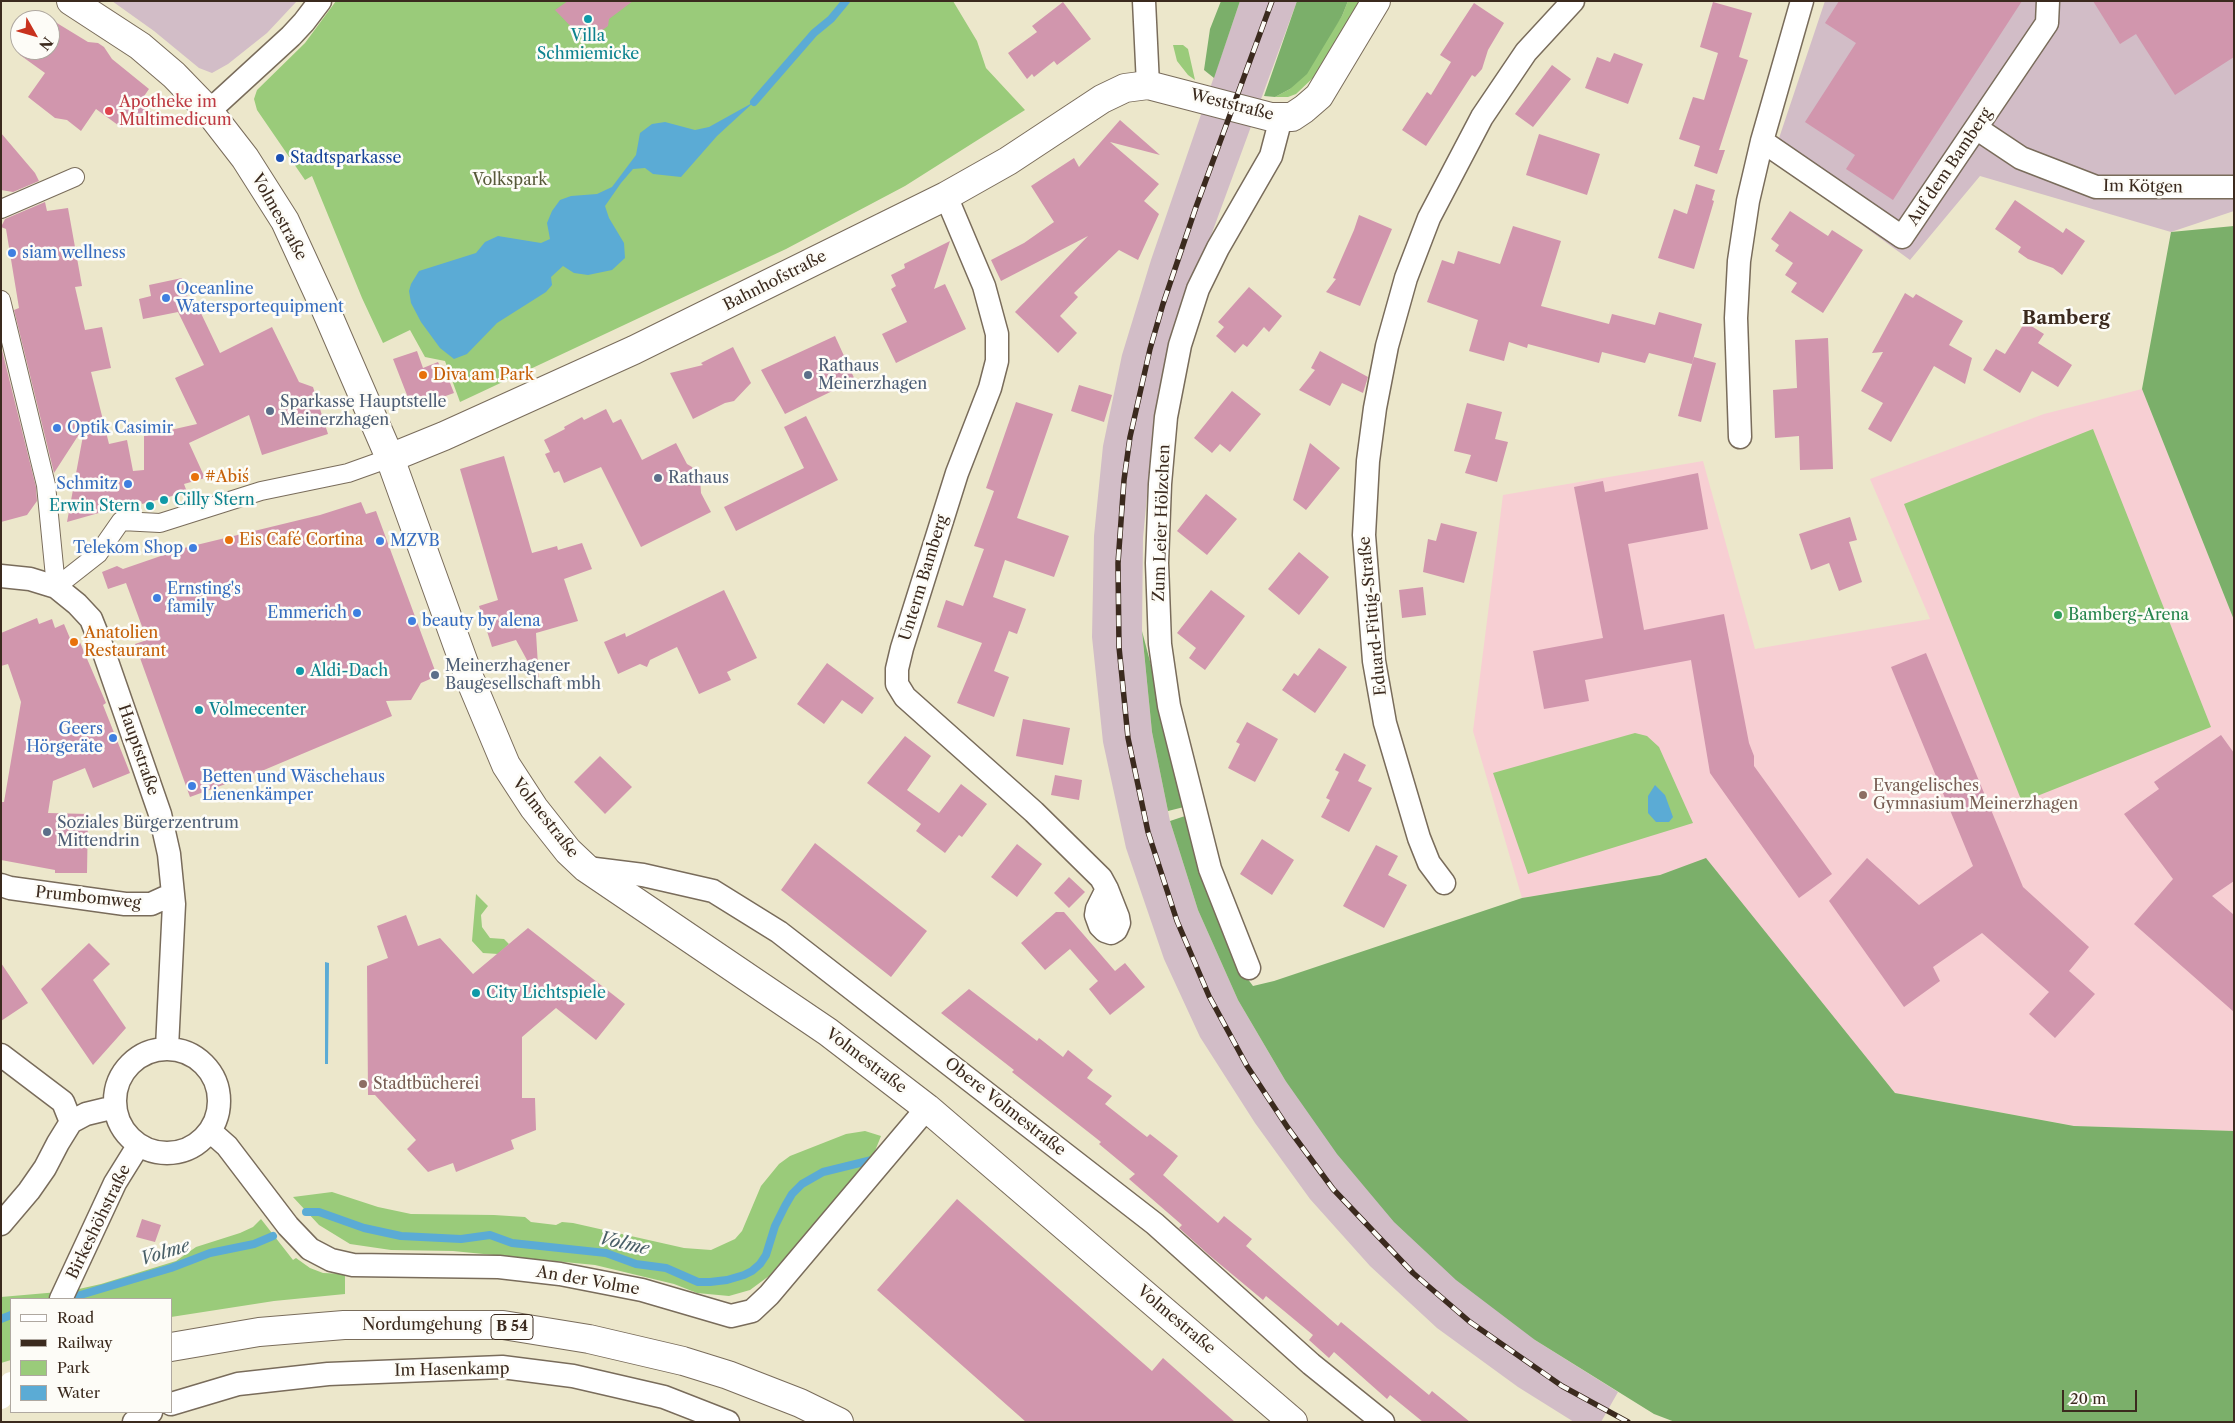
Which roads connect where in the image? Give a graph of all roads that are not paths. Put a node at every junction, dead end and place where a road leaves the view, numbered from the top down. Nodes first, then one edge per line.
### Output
1 (71, 1) edge
2 (320, 1) edge
3 (1144, 1) edge
4 (1376, 1) edge
5 (1573, 1) edge
6 (1802, 1) edge
7 (2048, 1) edge
8 (1148, 85) junction
9 (207, 109) junction
10 (1281, 118) junction
11 (1976, 128) junction
12 (1762, 141) junction
13 (75, 177) dead end
14 (2234, 188) edge
15 (946, 196) junction
16 (1, 209) edge
17 (1, 300) edge
18 (1740, 437) dead end
19 (390, 458) junction
20 (1, 576) edge
21 (56, 587) junction
22 (586, 868) junction
23 (1444, 882) dead end
24 (1, 885) edge
25 (1107, 889) dead end
26 (173, 894) junction
27 (1249, 968) dead end
28 (168, 1048) junction
29 (1, 1055) edge
30 (115, 1107) junction
31 (927, 1108) junction
32 (71, 1122) junction
33 (210, 1131) junction
34 (138, 1146) junction
35 (1, 1224) edge
36 (61, 1298) edge
37 (172, 1347) edge
38 (10, 1384) edge
39 (1, 1396) edge
40 (172, 1404) edge
41 (148, 1413) edge
42 (134, 1422) edge
43 (728, 1422) edge
44 (839, 1422) edge
45 (1293, 1422) edge
46 (1383, 1422) edge

1 - 9 main road, Volmestraße
2 - 9 street
3 - 8 street
4 - 10 main road, Weststraße
5 - 23 street, Eduard-Fittig-Straße
6 - 12 street
7 - 11 street, Auf dem Bamberg
8 - 10 main road, Weststraße
8 - 15 main road, Bahnhofstraße
9 - 19 main road, Volmestraße
10 - 27 street, Zum Leier Hölzchen
11 - 12 street, Auf dem Bamberg
11 - 14 street, Im Kötgen
12 - 18 street
13 - 16 street
15 - 19 main road, Bahnhofstraße
15 - 25 street, Unterm Bamberg
17 - 21 street
19 - 21 street
19 - 22 main road, Volmestraße
20 - 21 street, Hauptstraße
21 - 26 street, Hauptstraße
22 - 31 main road, Volmestraße
22 - 46 street, Obere Volmestraße
24 - 26 street, Prumbomweg
26 - 28 street, Hauptstraße
28 - 30 street
28 - 33 street
29 - 32 street
30 - 32 street
30 - 34 street
31 - 33 street, An der Volme
31 - 45 main road, Volmestraße
32 - 35 street
33 - 34 street
34 - 36 street, Birkeshöhstraße
37 - 44 main road, Nordumgehung / B 54
38 - 39 street, bridge
40 - 43 street, Im Hasenkamp
41 - 42 street

